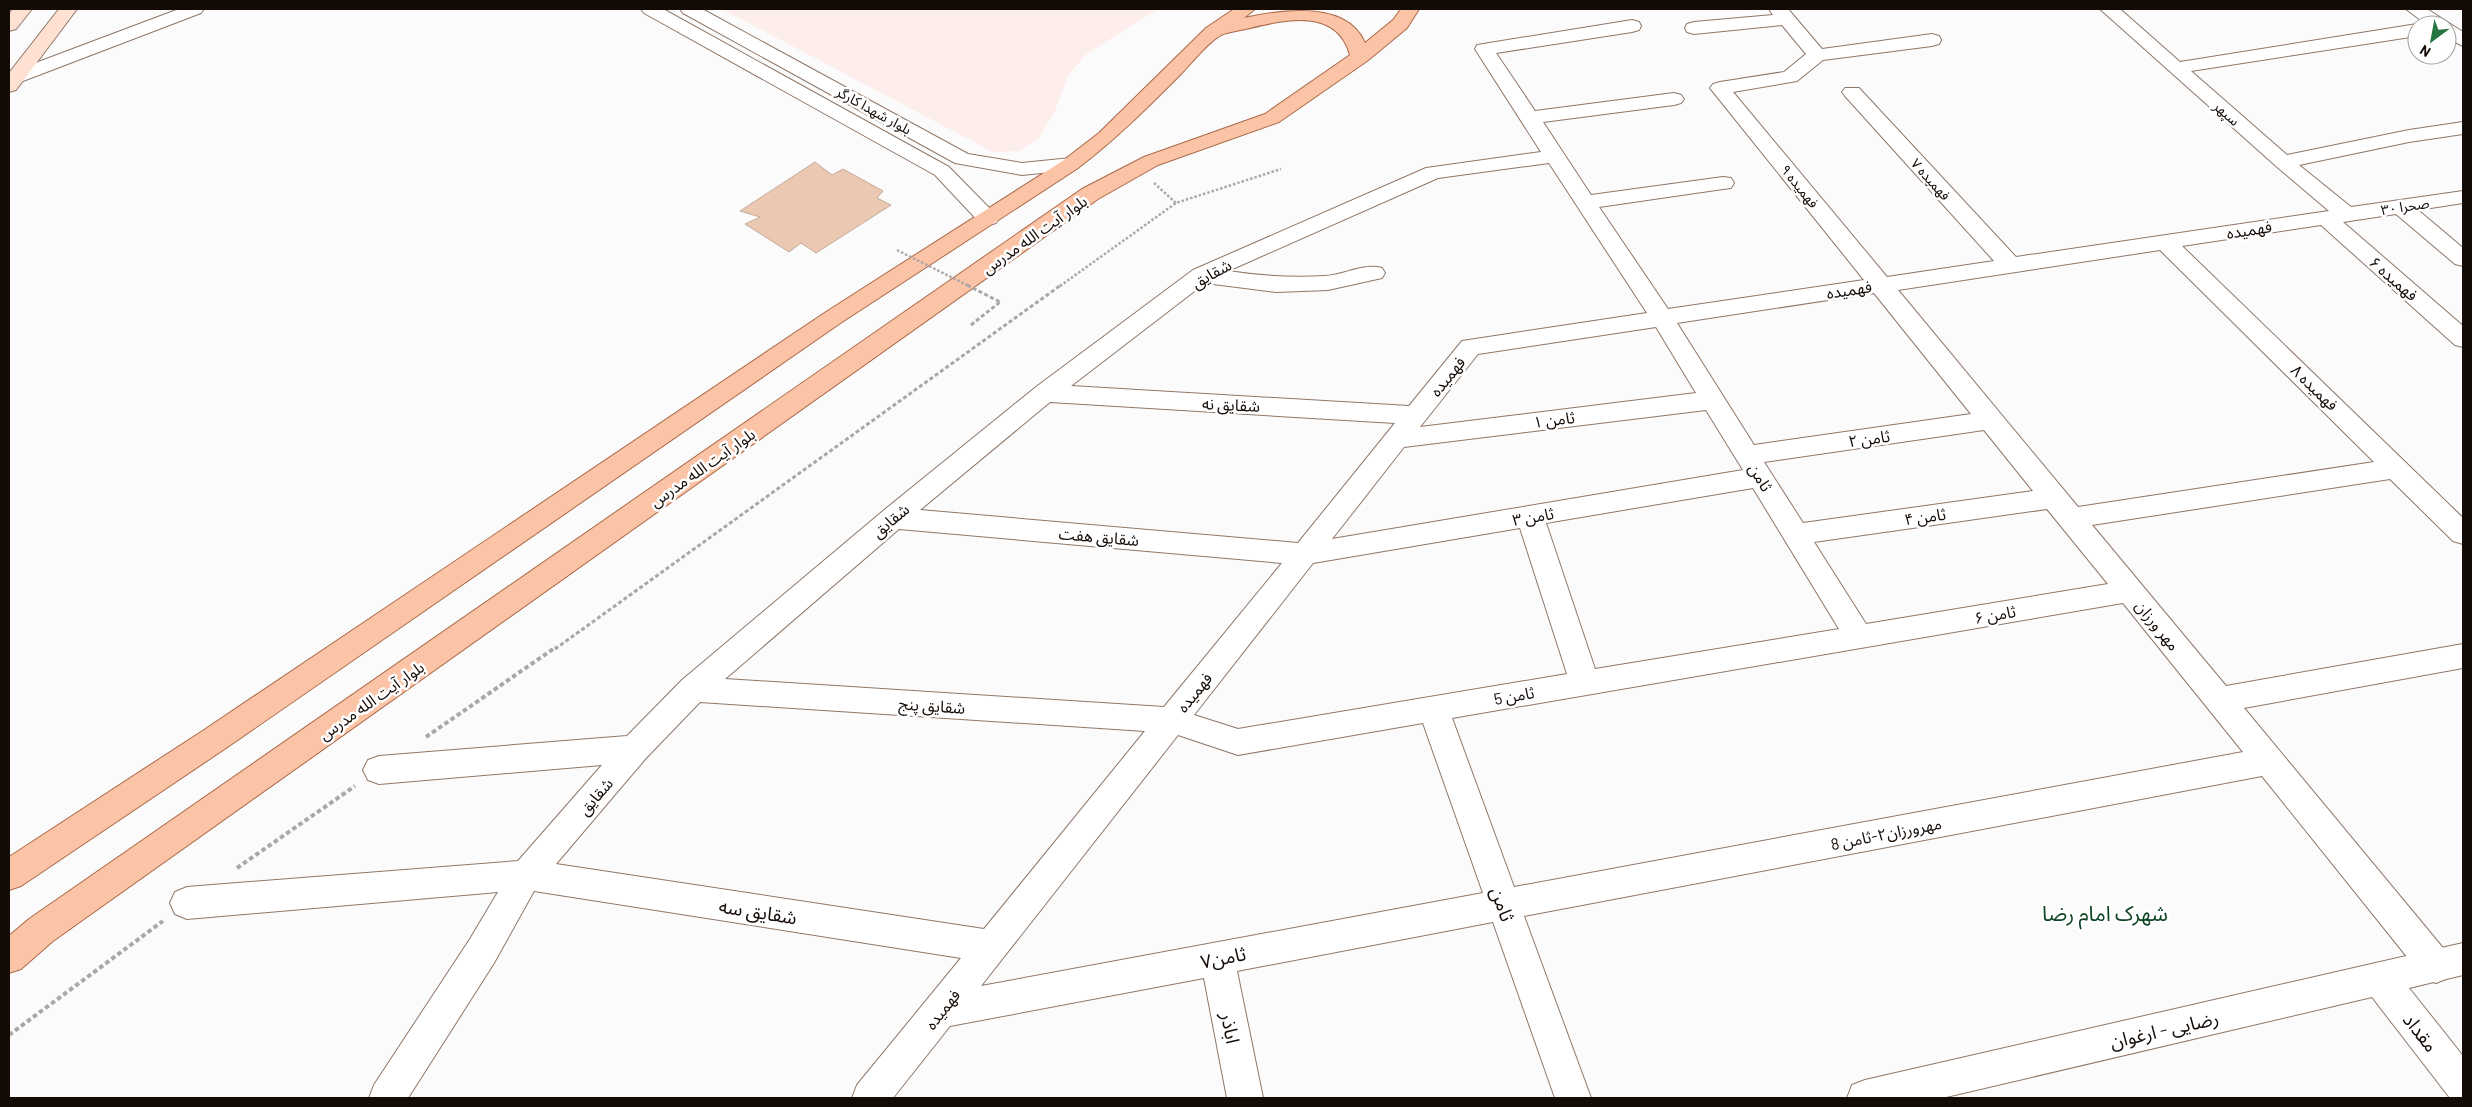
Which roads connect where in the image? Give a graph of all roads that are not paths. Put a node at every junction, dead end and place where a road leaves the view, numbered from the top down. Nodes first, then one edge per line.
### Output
1 (68, 9) edge
2 (147, 9) edge
3 (194, 9) edge
4 (650, 9) edge
5 (689, 9) edge
6 (1246, 9) edge
7 (1410, 9) edge
8 (2109, 9) edge
9 (1783, 14) edge
10 (2130, 17) edge
11 (111, 22) dead end
12 (1632, 26) dead end
13 (1694, 28) dead end
14 (1213, 32) junction
15 (2407, 32) edge
16 (66, 38) dead end
17 (1932, 40) dead end
18 (38, 48) junction
19 (1817, 55) junction
20 (1360, 56) junction
21 (2176, 68) junction
22 (12, 81) edge
23 (1852, 92) dead end
24 (1674, 99) dead end
25 (1530, 118) junction
26 (2463, 128) edge
27 (1555, 156) junction
28 (2283, 162) junction
29 (1071, 164) junction
30 (1723, 183) dead end
31 (2463, 197) edge
32 (1586, 202) junction
33 (2401, 207) junction
34 (2337, 216) junction
35 (988, 218) junction
36 (2165, 242) junction
37 (2463, 259) edge
38 (2010, 265) junction
39 (1374, 273) dead end
40 (1201, 275) junction
41 (1880, 285) junction
42 (1662, 318) junction
43 (2463, 339) edge
44 (1045, 393) junction
45 (1712, 400) junction
46 (1416, 414) junction
47 (1991, 420) junction
48 (1396, 438) junction
49 (1754, 466) junction
50 (2398, 468) junction
51 (2062, 508) junction
52 (1530, 516) junction
53 (893, 518) junction
54 (1796, 534) junction
55 (2463, 534) edge
56 (1304, 554) junction
57 (2130, 591) junction
58 (1859, 637) junction
59 (2463, 656) edge
60 (1585, 683) junction
61 (693, 689) junction
62 (2220, 700) junction
63 (1433, 709) junction
64 (1171, 720) junction
65 (635, 749) junction
66 (2269, 761) junction
67 (379, 770) road end
68 (9, 875) edge
69 (526, 875) junction
70 (187, 903) road end
71 (1503, 904) junction
72 (990, 946) junction
73 (9, 957) edge
74 (1217, 958) junction
75 (2450, 962) edge
76 (2380, 979) junction
77 (943, 1010) junction
78 (2463, 1085) edge
79 (388, 1098) edge
80 (870, 1098) edge
81 (1245, 1098) edge
82 (1573, 1098) edge
83 (1865, 1098) edge

1 - 18 main road
2 - 11 street
3 - 22 street
4 - 35 street, بلوار شهدا کارگر
5 - 29 street, بلوار شهدا کارگر
6 - 14 main road
7 - 20 main road, بلوار آیت الله مدرس
8 - 10 street, سپهر
9 - 13 street
9 - 19 street
10 - 21 street, سپهر
12 - 25 street, ثامن
14 - 20 main road
14 - 29 main road
15 - 21 street
16 - 18 street
17 - 19 street
18 - 22 main road
19 - 41 street, فهمیده ۹
20 - 73 main road, بلوار آیت الله مدرس
21 - 28 street, سپهر
23 - 38 street, فهمیده ۷
24 - 25 street
25 - 27 street, ثامن
26 - 28 street
27 - 32 street, ثامن
27 - 40 street, شقایق
28 - 34 street, سپهر
29 - 35 main road
30 - 32 street
31 - 33 street, صحرا ۳۰
32 - 42 street, ثامن
33 - 34 street, صحرا ۳۰
33 - 37 street
34 - 36 street, فهمیده
34 - 43 street, فهمیده ۶
35 - 68 main road
36 - 38 street, فهمیده
36 - 50 street, فهمیده ۸
38 - 41 street, فهمیده
39 - 40 street
40 - 44 street, شقایق
41 - 42 street, فهمیده
41 - 47 street, مهر ورزان
42 - 45 street, ثامن
42 - 46 street, فهمیده
44 - 46 street, شقایق نه
44 - 53 street, شقایق
45 - 48 street, ثامن ۱
45 - 49 street, ثامن
46 - 48 street, فهمیده
47 - 49 street, ثامن ۲
47 - 51 street, مهر ورزان
48 - 56 street, فهمیده
49 - 52 street, ثامن ۳
49 - 54 street, ثامن
50 - 51 street, ثامن ۴
50 - 55 street, فهمیده ۸
51 - 54 street, ثامن ۴
51 - 57 street, مهر ورزان
52 - 56 street, ثامن ۳
52 - 60 street
53 - 56 street, شقایق هفت
53 - 61 street, شقایق
54 - 58 street, ثامن
56 - 64 street, فهمیده
57 - 58 street, ثامن ۶
57 - 62 street, مهر ورزان
58 - 60 street, ثامن 5
59 - 62 street
60 - 63 street, ثامن 5
61 - 64 street, شقایق پنج
61 - 65 street, شقایق
62 - 66 street, مهر ورزان
63 - 64 street, ثامن 5
63 - 71 street, ثامن
64 - 72 street, فهمیده
65 - 67 street
65 - 69 street, شقایق
66 - 71 street, مهرورزان۲-ثامن 8
66 - 75 street, مهر ورزان
69 - 70 street, شقایق سه
69 - 72 street, شقایق سه
69 - 79 street, شقایق
71 - 74 street, ثامن۷
71 - 82 street, ثامن
72 - 77 street, فهمیده
74 - 77 street, ثامن۷
74 - 81 street, اباذر
75 - 76 street, رضایی - ارغوان
76 - 78 street, مقداد
76 - 83 street, رضایی - ارغوان
77 - 80 street, فهمیده

